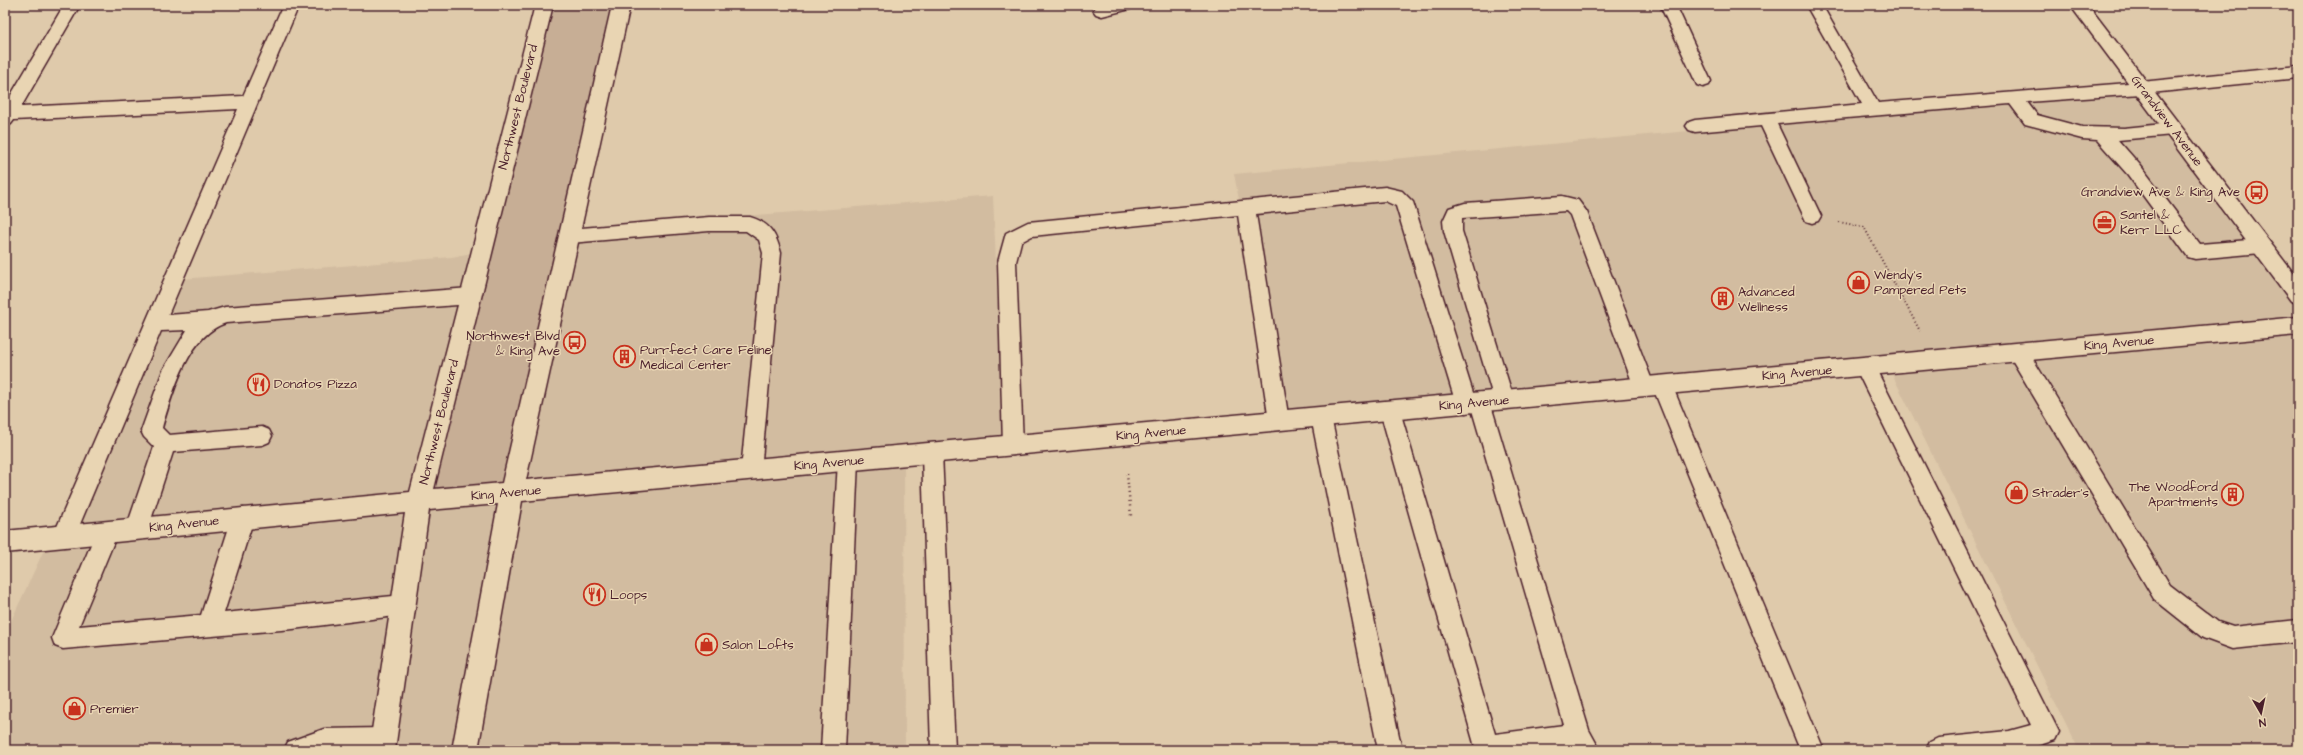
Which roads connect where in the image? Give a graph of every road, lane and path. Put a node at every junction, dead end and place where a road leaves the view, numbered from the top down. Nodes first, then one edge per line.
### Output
1 (72, 5) edge
2 (291, 5) edge
3 (544, 5) edge
4 (621, 5) edge
5 (1124, 5) edge
6 (1668, 5) edge
7 (1814, 5) edge
8 (2079, 5) edge
9 (1102, 10) dead end
10 (2298, 72) edge
11 (1703, 81) dead end
12 (2141, 88) junction
13 (2014, 97) junction
14 (250, 102) junction
15 (1873, 110) junction
16 (7, 117) edge
17 (1766, 120) junction
18 (1695, 126) dead end
19 (2173, 130) junction
20 (2102, 134) junction
21 (1246, 208) junction
22 (1812, 216) joint
23 (570, 236) junction
24 (2261, 246) junction
25 (2298, 295) edge
26 (470, 296) junction
27 (211, 320) junction
28 (155, 324) junction
29 (2298, 326) edge
30 (1921, 333) dead end
31 (2018, 352) junction
32 (1865, 367) junction
33 (1653, 386) junction
34 (1504, 400) junction
35 (1473, 403) junction
36 (1390, 411) junction
37 (1321, 417) junction
38 (1279, 421) junction
39 (262, 436) dead end
40 (158, 437) junction
41 (1013, 446) junction
42 (932, 454) junction
43 (848, 461) junction
44 (750, 470) junction
45 (1127, 474) dead end
46 (512, 492) junction
47 (419, 501) junction
48 (1131, 516) dead end
49 (243, 518) junction
50 (137, 529) junction
51 (108, 532) junction
52 (64, 536) junction
53 (5, 542) edge
54 (402, 605) junction
55 (209, 625) junction
56 (2298, 631) edge
57 (1584, 742) edge
58 (382, 745) edge
59 (297, 750) edge
60 (465, 750) edge
61 (833, 750) edge
62 (943, 750) edge
63 (1390, 750) edge
64 (1812, 750) edge
65 (1938, 750) edge

1 - 16 lane
2 - 14 lane
3 - 26 street, Northwest Boulevard
4 - 23 street
5 - 9 street
6 - 11 lane
7 - 15 lane
8 - 12 street, Grandview Avenue
10 - 12 lane
12 - 13 lane
12 - 19 street, Grandview Avenue
13 - 15 lane
13 - 20 lane
14 - 16 lane
14 - 28 lane
15 - 17 lane
17 - 18 lane
17 - 22 lane
19 - 20 lane
19 - 24 street, Grandview Avenue
20 - 24 lane
21 - 35 lane
21 - 38 lane
21 - 41 lane
22 - 30 path
23 - 44 lane
23 - 46 street
24 - 25 street, Grandview Avenue
26 - 27 lane
26 - 47 street, Northwest Boulevard
27 - 28 lane
27 - 40 lane
28 - 52 lane
29 - 31 street, King Avenue
31 - 32 street, King Avenue
31 - 56 lane
32 - 33 street, King Avenue
32 - 65 lane
33 - 34 street, King Avenue
33 - 34 lane
33 - 64 lane
34 - 35 street, King Avenue
35 - 36 street, King Avenue
35 - 57 lane
36 - 37 street, King Avenue
36 - 57 lane
37 - 38 street, King Avenue
37 - 63 lane
38 - 41 street, King Avenue
39 - 40 lane
40 - 50 lane
41 - 42 street, King Avenue
42 - 43 street, King Avenue
42 - 62 lane
43 - 44 street, King Avenue
43 - 61 lane
44 - 46 street, King Avenue
45 - 48 path
46 - 47 street, King Avenue
46 - 60 street
47 - 49 street, King Avenue
47 - 54 street, Northwest Boulevard
49 - 50 street, King Avenue
49 - 55 lane
50 - 51 street, King Avenue
51 - 52 street, King Avenue
51 - 55 lane
52 - 53 street, King Avenue
54 - 55 lane
54 - 58 street, Northwest Boulevard
58 - 59 lane

